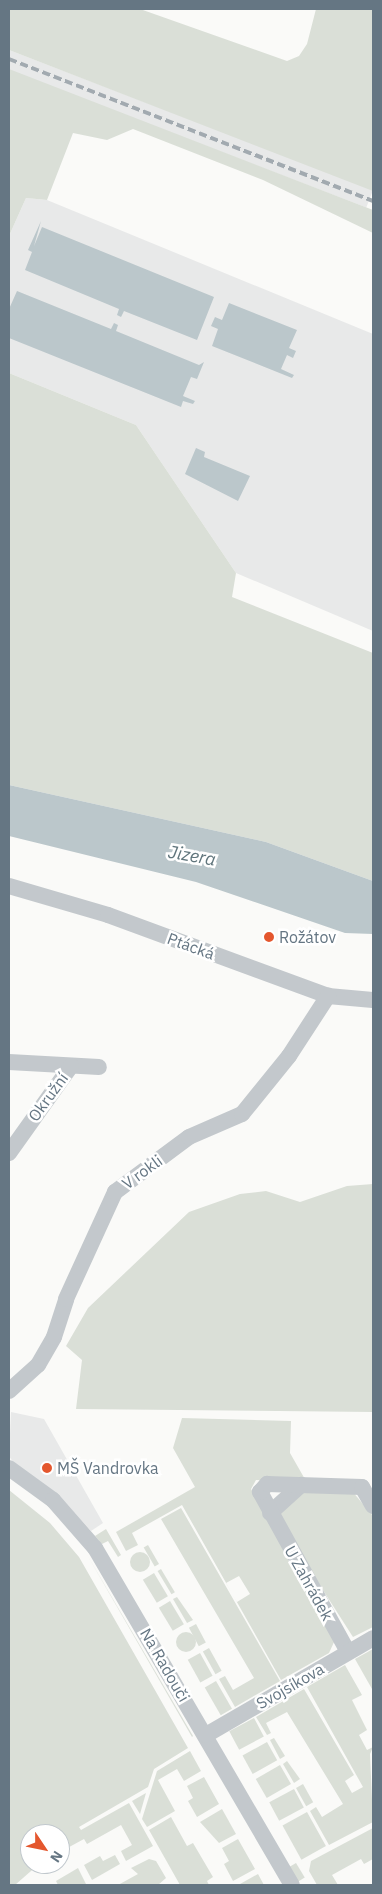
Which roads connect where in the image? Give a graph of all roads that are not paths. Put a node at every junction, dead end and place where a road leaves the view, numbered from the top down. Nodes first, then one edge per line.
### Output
1 (9, 886) edge
2 (328, 996) junction
3 (373, 1000) edge
4 (9, 1062) edge
5 (71, 1066) junction
6 (99, 1067) dead end
7 (9, 1153) edge
8 (9, 1391) edge
9 (9, 1468) edge
10 (301, 1485) junction
11 (368, 1487) edge
12 (373, 1506) edge
13 (270, 1513) junction
14 (373, 1638) edge
15 (348, 1652) junction
16 (206, 1735) junction
17 (292, 1885) edge

1 - 2 street, Ptácká
2 - 3 street, Ptácká
2 - 8 street, V rokli
4 - 5 street, Okružní
5 - 6 street, Okružní
5 - 7 street, Okružní
9 - 16 street, Na Radouči
10 - 11 street, U Zahrádek
10 - 13 street
10 - 13 street, U Zahrádek
11 - 12 street, U Zahrádek
13 - 15 street, U Zahrádek
14 - 15 street, Svojsíkova
15 - 16 street, Svojsíkova
16 - 17 street, Na Radouči

